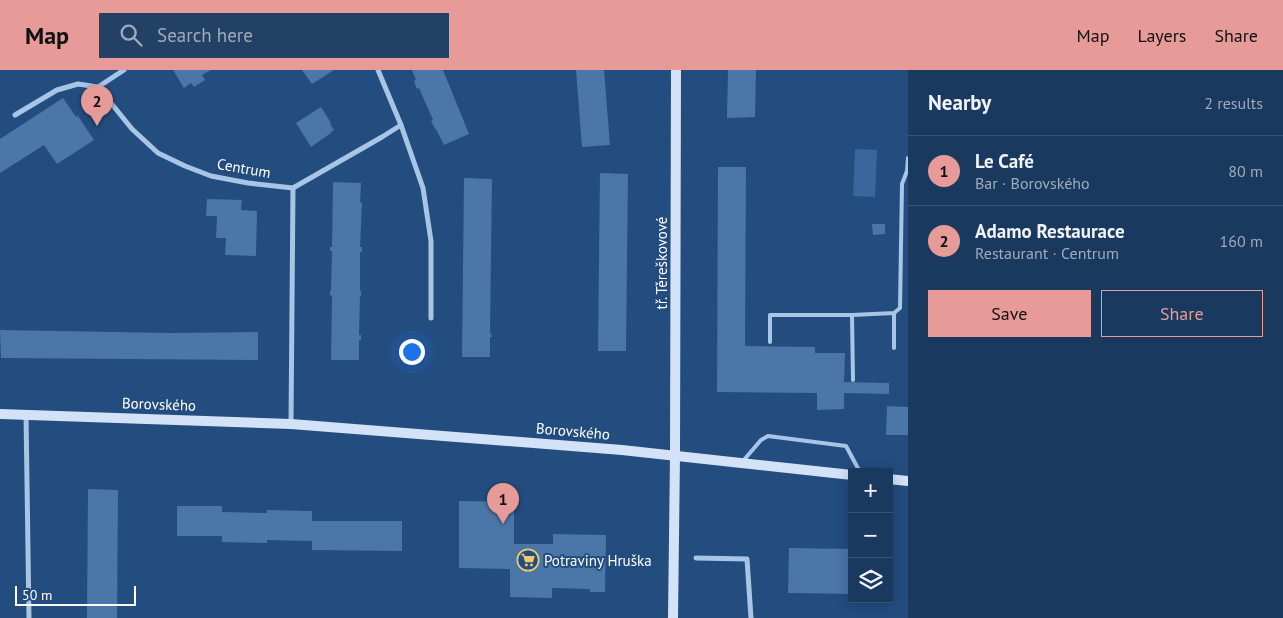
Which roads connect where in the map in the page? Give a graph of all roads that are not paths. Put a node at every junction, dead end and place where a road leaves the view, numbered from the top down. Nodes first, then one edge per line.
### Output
1 (124, 70) edge
2 (378, 70) edge
3 (676, 70) edge
4 (98, 87) junction
5 (15, 115) dead end
6 (401, 125) junction
7 (908, 158) edge
8 (293, 188) junction
9 (894, 313) junction
10 (852, 315) junction
11 (432, 318) dead end
12 (770, 342) dead end
13 (894, 348) dead end
14 (853, 380) dead end
15 (0, 414) edge
16 (26, 414) junction
17 (291, 424) junction
18 (676, 456) junction
19 (741, 463) junction
20 (858, 468) edge
21 (848, 475) edge
22 (893, 479) edge
23 (908, 481) edge
24 (696, 558) dead end
25 (29, 618) edge
26 (673, 618) edge
27 (751, 618) edge

1 - 4 street
2 - 6 street
3 - 18 main road, tř. Těreškovové
4 - 5 street
4 - 8 street, Centrum
6 - 8 street
6 - 11 street
7 - 9 lane
8 - 17 street
9 - 10 lane
9 - 13 lane
10 - 12 lane
10 - 14 lane
15 - 16 main road, Borovského
16 - 17 main road, Borovského
16 - 25 street
17 - 18 main road, Borovského
18 - 19 main road, Borovského
18 - 26 main road, tř. Těreškovové
19 - 20 lane
19 - 21 main road, Borovského
22 - 23 main road
24 - 27 street

